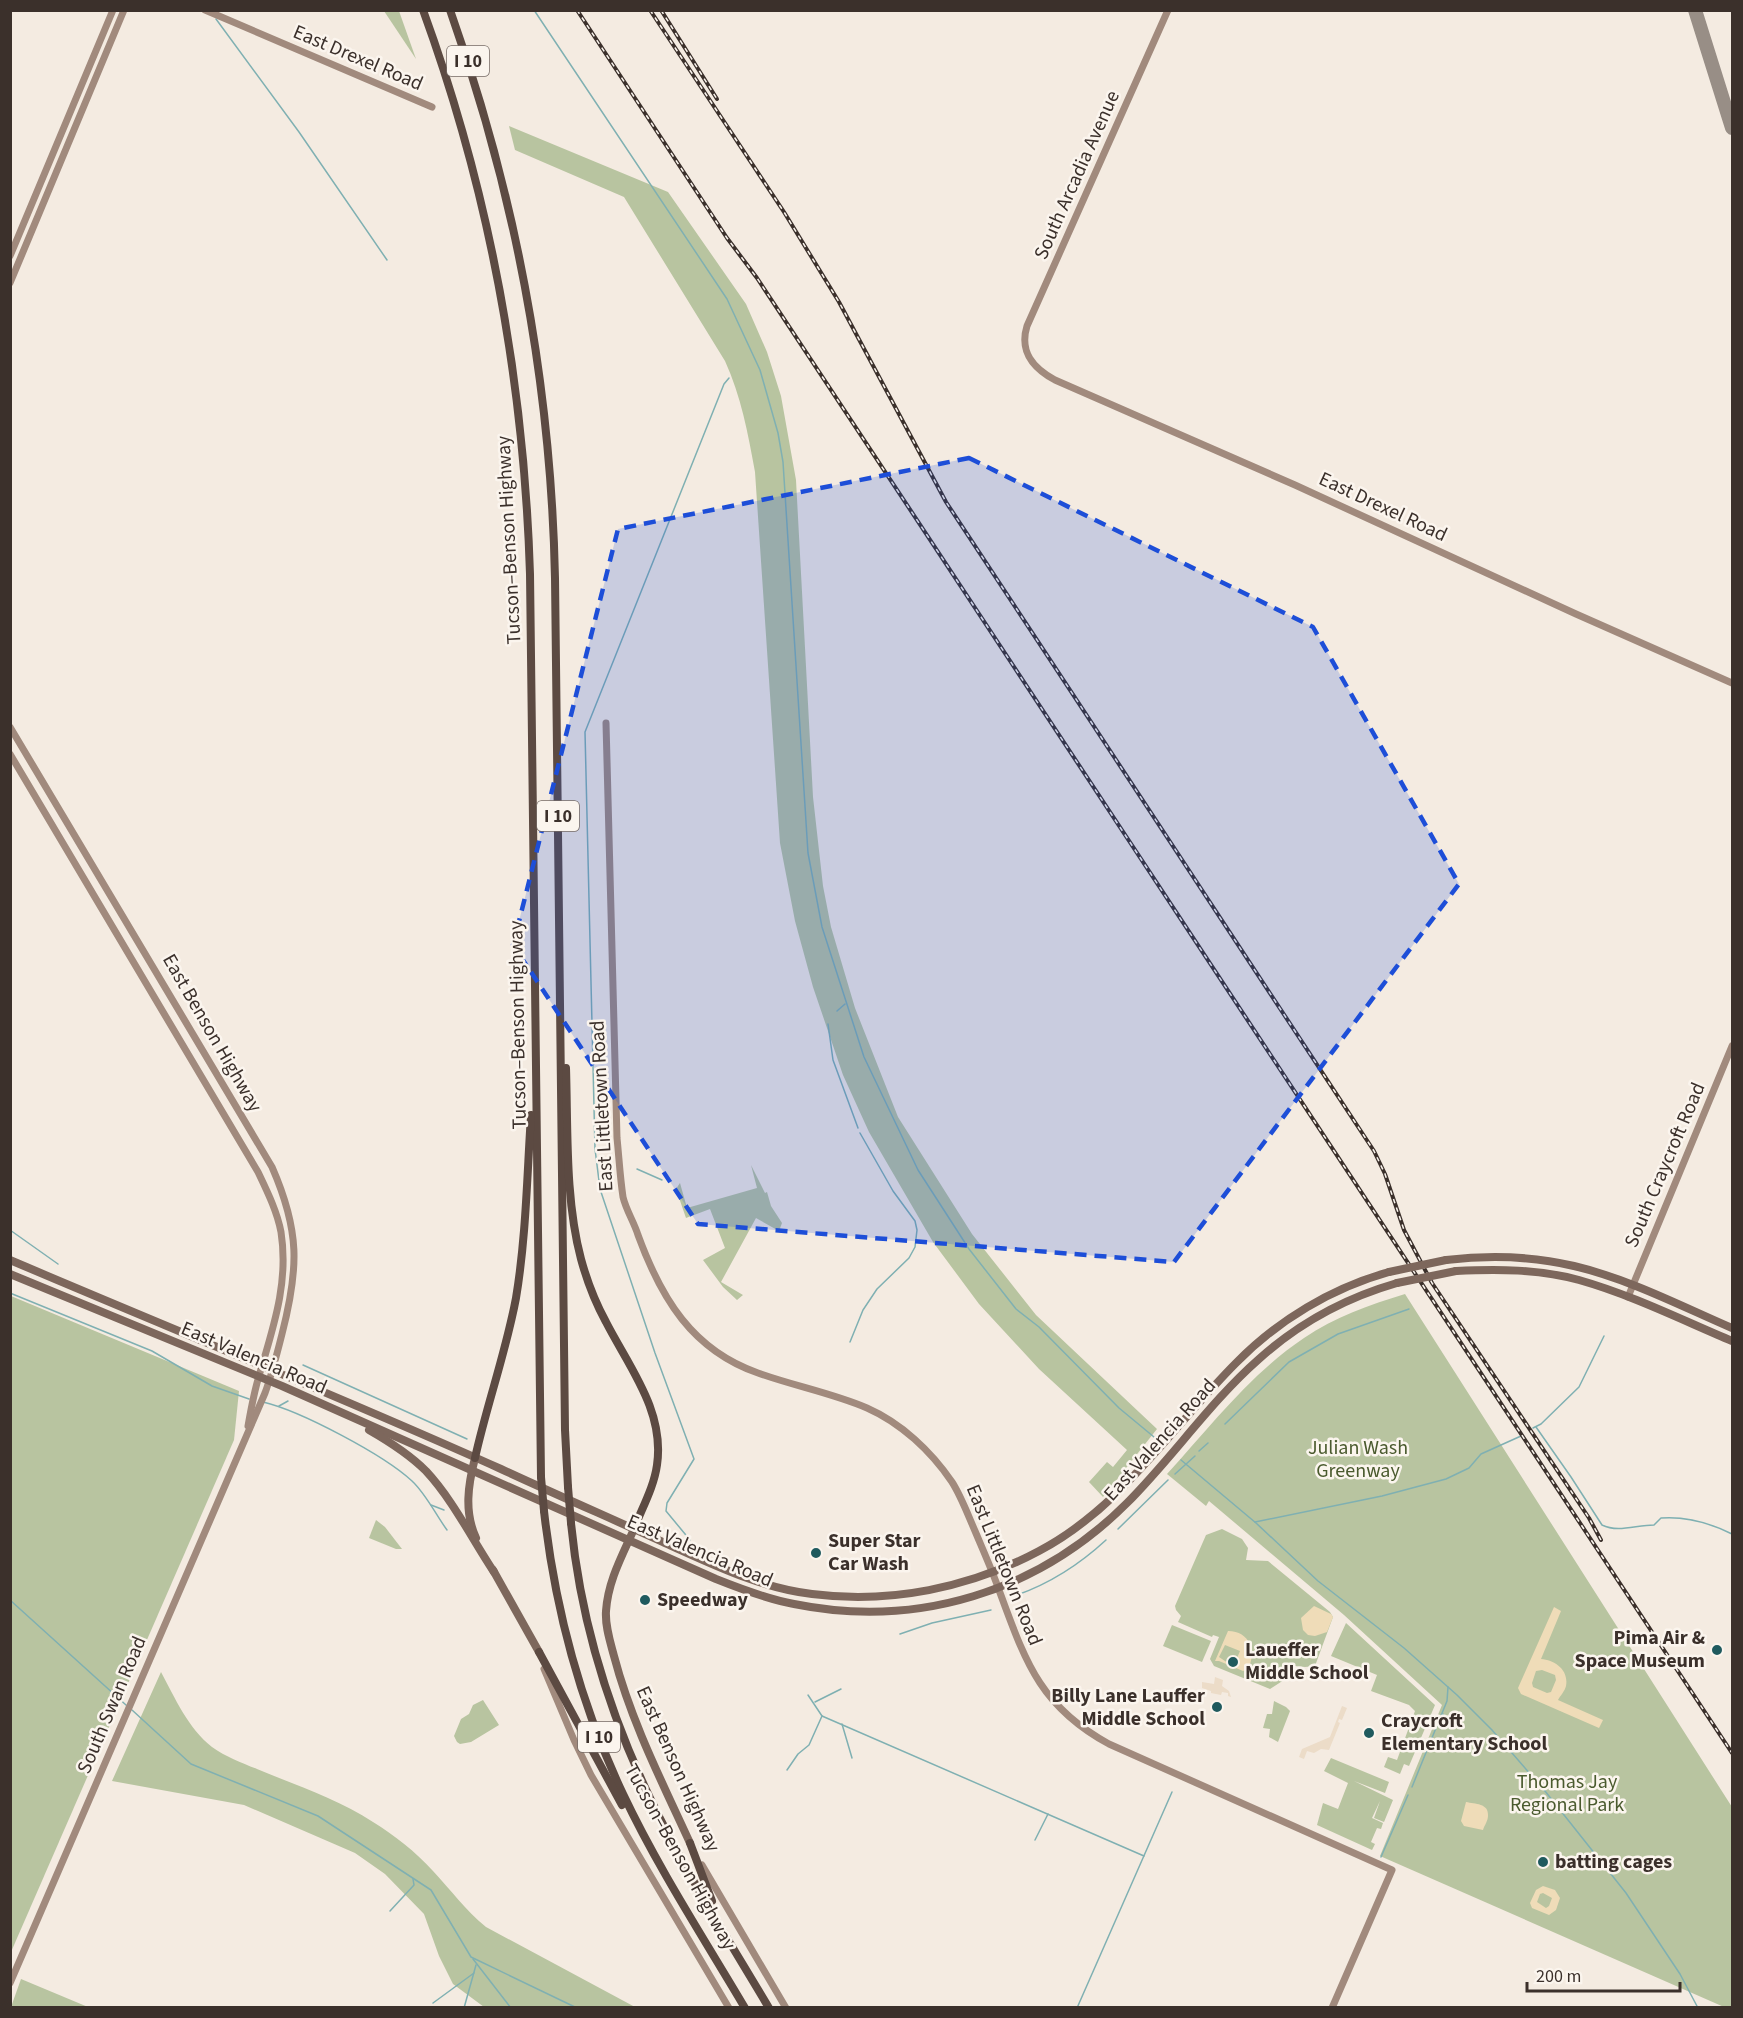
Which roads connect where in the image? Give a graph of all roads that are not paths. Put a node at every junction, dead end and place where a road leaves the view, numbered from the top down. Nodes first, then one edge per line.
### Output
1 (113, 10) edge
2 (124, 10) edge
3 (205, 10) edge
4 (423, 10) edge
5 (450, 10) edge
6 (1168, 10) edge
7 (432, 107) dead end
8 (10, 256) edge
9 (10, 283) edge
10 (1026, 354) joint
11 (1732, 683) edge
12 (606, 723) dead end
13 (10, 727) edge
14 (10, 754) edge
15 (559, 894) junction
16 (535, 1046) junction
17 (1732, 1046) edge
18 (10, 1260) edge
19 (10, 1274) edge
20 (1633, 1286) junction
21 (1628, 1297) junction
22 (1732, 1328) edge
23 (1732, 1341) edge
24 (262, 1366) junction
25 (273, 1371) junction
26 (259, 1376) junction
27 (270, 1381) junction
28 (256, 1405) junction
29 (339, 1413) junction
30 (475, 1458) junction
31 (472, 1469) junction
32 (634, 1529) junction
33 (629, 1540) junction
34 (494, 1572) junction
35 (993, 1574) junction
36 (999, 1588) junction
37 (539, 1652) junction
38 (690, 1844) junction
39 (723, 1930) junction
40 (706, 1942) junction
41 (10, 1983) edge
42 (729, 2007) edge
43 (745, 2007) edge
44 (769, 2007) edge
45 (786, 2007) edge
46 (1332, 2007) edge

1 - 8 street
2 - 9 street
3 - 7 street, East Drexel Road
4 - 16 highway, Tucson–Benson Highway / I 10
5 - 15 highway, Tucson–Benson Highway / I 10
6 - 10 street, South Arcadia Avenue
10 - 11 street, East Drexel Road
12 - 35 street, East Littletown Road
13 - 25 street, East Benson Highway
14 - 24 street, East Benson Highway
15 - 32 highway
15 - 39 highway, Tucson–Benson Highway / I 10, bridge
16 - 30 highway
16 - 40 highway, Tucson–Benson Highway / I 10, bridge
17 - 20 street, South Craycroft Road
18 - 24 main road, East Valencia Road
19 - 26 main road, East Valencia Road
20 - 21 street, South Craycroft Road
20 - 22 main road, East Valencia Road
20 - 35 main road, East Valencia Road, bridge
21 - 23 main road, East Valencia Road
21 - 36 main road, East Valencia Road, bridge
24 - 25 main road, East Valencia Road
24 - 26 street, East Benson Highway
25 - 27 street, East Benson Highway
25 - 30 main road, East Valencia Road
26 - 27 main road, East Valencia Road
26 - 28 street, South Swan Road
27 - 28 street, South Swan Road
27 - 29 main road, East Valencia Road
28 - 41 street, South Swan Road
29 - 31 main road, East Valencia Road
29 - 34 main road
30 - 31 main road
30 - 32 main road, East Valencia Road
31 - 33 main road, East Valencia Road
31 - 34 main road
32 - 33 main road, East Benson Highway
32 - 35 main road, East Valencia Road
33 - 36 main road, East Valencia Road
33 - 38 main road, East Benson Highway
34 - 37 main road
35 - 36 street, East Littletown Road
36 - 46 street, East Littletown Road
37 - 40 highway
37 - 42 street
38 - 39 highway
38 - 45 street, East Benson Highway
39 - 44 highway, Tucson–Benson Highway / I 10
40 - 43 highway, Tucson–Benson Highway / I 10

